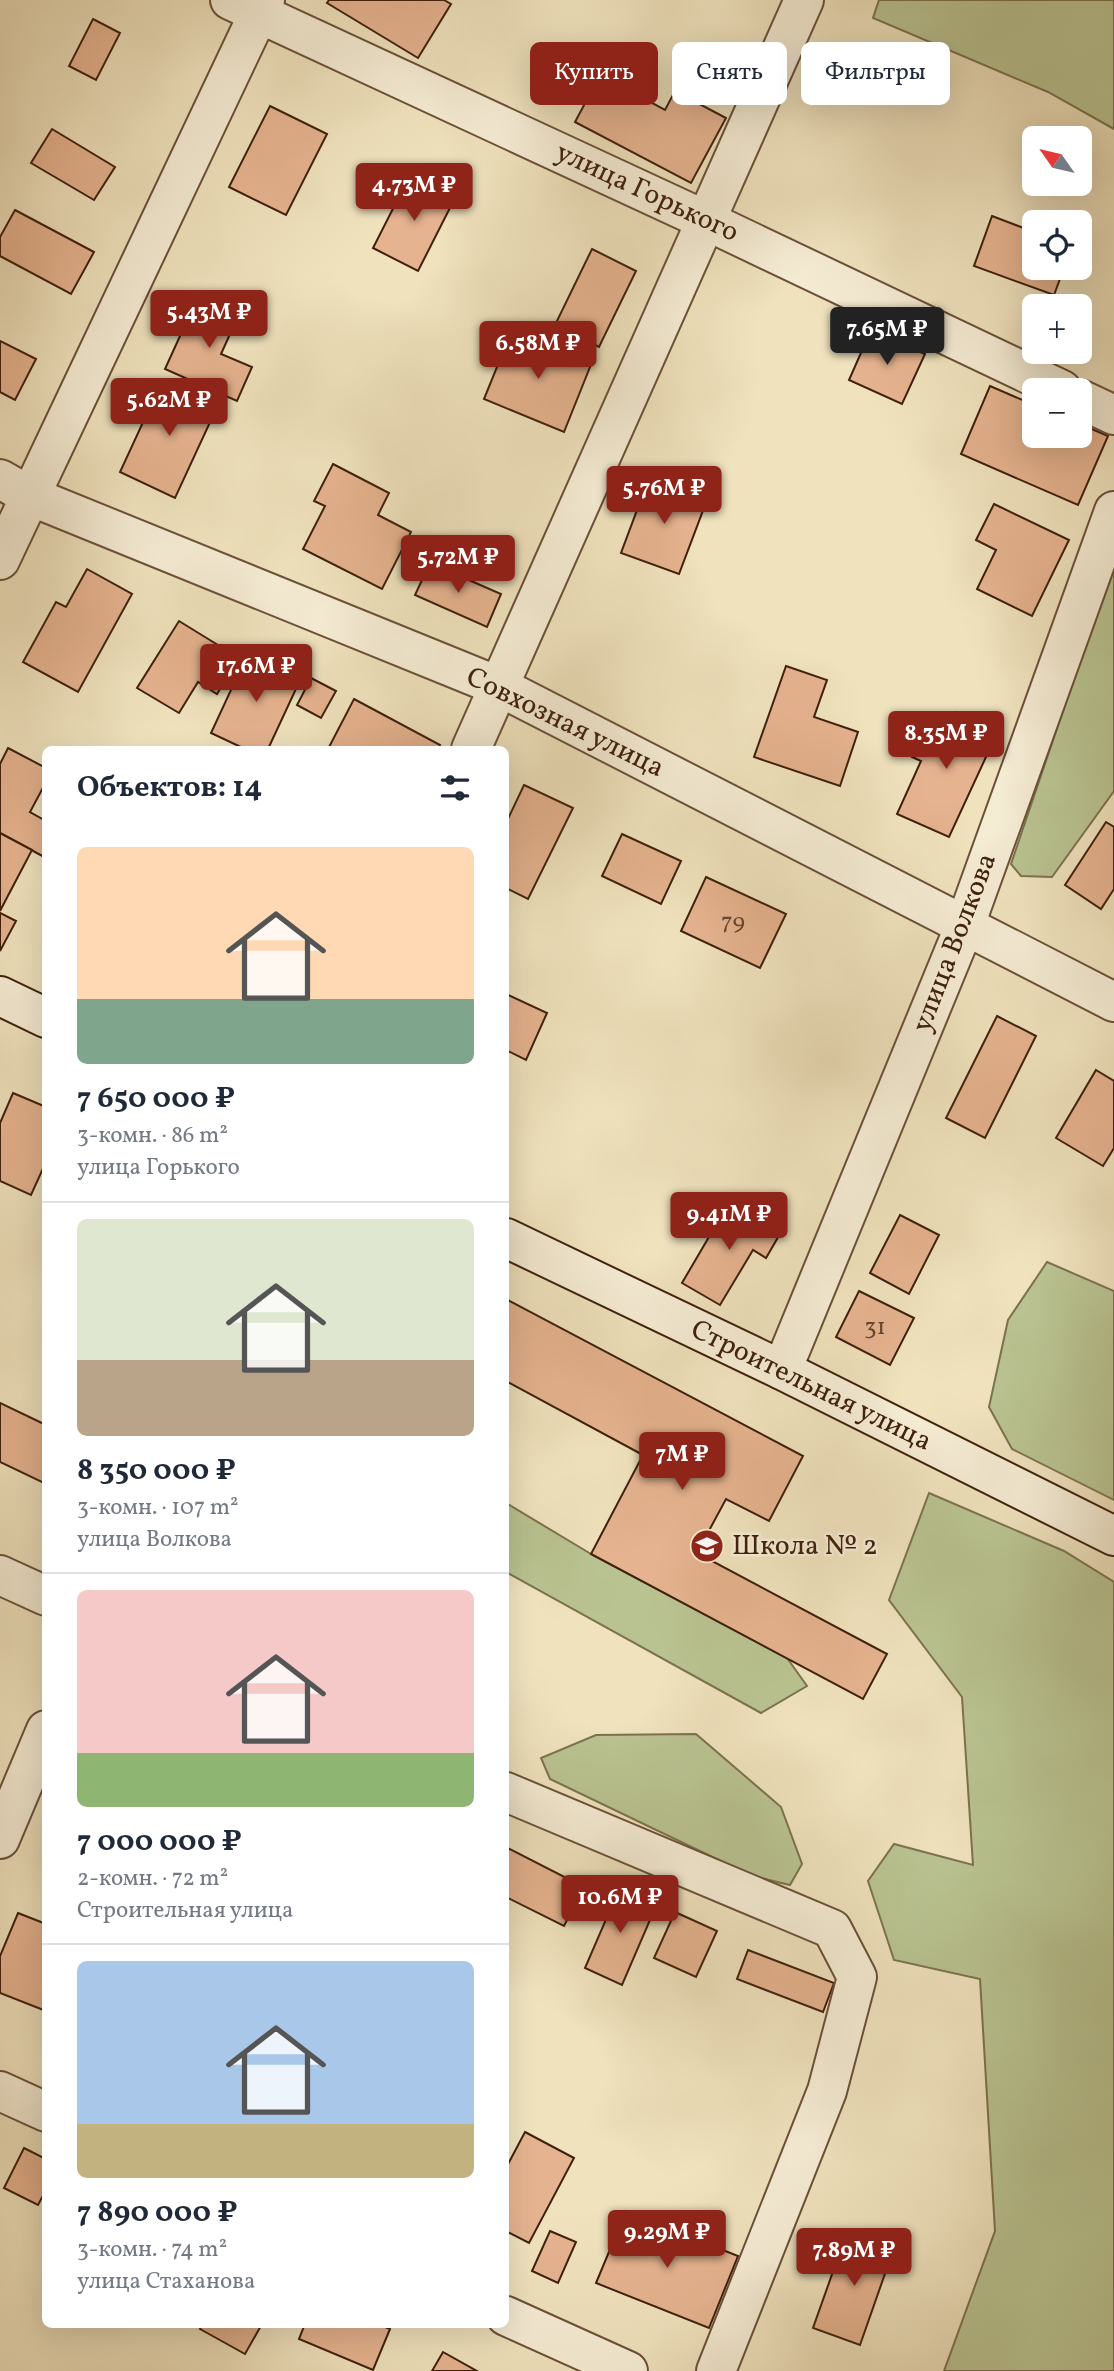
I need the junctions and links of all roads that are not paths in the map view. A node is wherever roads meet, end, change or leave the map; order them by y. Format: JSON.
{"nodes":[{"id":1,"x":804,"y":0,"type":"edge"},
{"id":2,"x":251,"y":4,"type":"edge"},
{"id":3,"x":707,"y":221,"type":"junction"},
{"id":4,"x":1037,"y":378,"type":"edge"},
{"id":5,"x":1092,"y":405,"type":"edge"},
{"id":6,"x":1114,"y":415,"type":"edge"},
{"id":7,"x":15,"y":487,"type":"edge"},
{"id":8,"x":1114,"y":511,"type":"edge"},
{"id":9,"x":0,"y":560,"type":"edge"},
{"id":10,"x":498,"y":686,"type":"junction"},
{"id":11,"x":472,"y":746,"type":"edge"},
{"id":12,"x":965,"y":925,"type":"junction"},
{"id":13,"x":0,"y":996,"type":"edge"},
{"id":14,"x":1114,"y":1002,"type":"edge"},
{"id":15,"x":42,"y":1016,"type":"edge"},
{"id":16,"x":509,"y":1239,"type":"edge"},
{"id":17,"x":782,"y":1370,"type":"junction"},
{"id":18,"x":1114,"y":1536,"type":"edge"},
{"id":19,"x":0,"y":1575,"type":"edge"},
{"id":20,"x":42,"y":1594,"type":"edge"},
{"id":21,"x":42,"y":1739,"type":"edge"},
{"id":22,"x":509,"y":1793,"type":"edge"},
{"id":23,"x":0,"y":1839,"type":"edge"},
{"id":24,"x":0,"y":2091,"type":"edge"},
{"id":25,"x":42,"y":2110,"type":"edge"},
{"id":26,"x":509,"y":2317,"type":"edge"},
{"id":27,"x":628,"y":2371,"type":"edge"},
{"id":28,"x":716,"y":2371,"type":"edge"}],
"edges":[{"from":1,"to":3,"type":"street"},
{"from":2,"to":3,"type":"street","name":"улица Горького"},
{"from":2,"to":7,"type":"street"},
{"from":3,"to":4,"type":"street","name":"улица Горького"},
{"from":3,"to":10,"type":"street"},
{"from":5,"to":6,"type":"street"},
{"from":7,"to":9,"type":"street"},
{"from":7,"to":10,"type":"street","name":"Совхозная улица"},
{"from":8,"to":12,"type":"street","name":"улица Волкова"},
{"from":10,"to":11,"type":"street"},
{"from":10,"to":12,"type":"street","name":"Совхозная улица"},
{"from":12,"to":14,"type":"street","name":"Совхозная улица"},
{"from":12,"to":17,"type":"street","name":"улица Волкова"},
{"from":13,"to":15,"type":"street"},
{"from":16,"to":17,"type":"street","name":"Строительная улица"},
{"from":17,"to":18,"type":"street","name":"Строительная улица"},
{"from":19,"to":20,"type":"street"},
{"from":21,"to":23,"type":"street"},
{"from":22,"to":28,"type":"street"},
{"from":24,"to":25,"type":"street"},
{"from":26,"to":27,"type":"street"}]}
